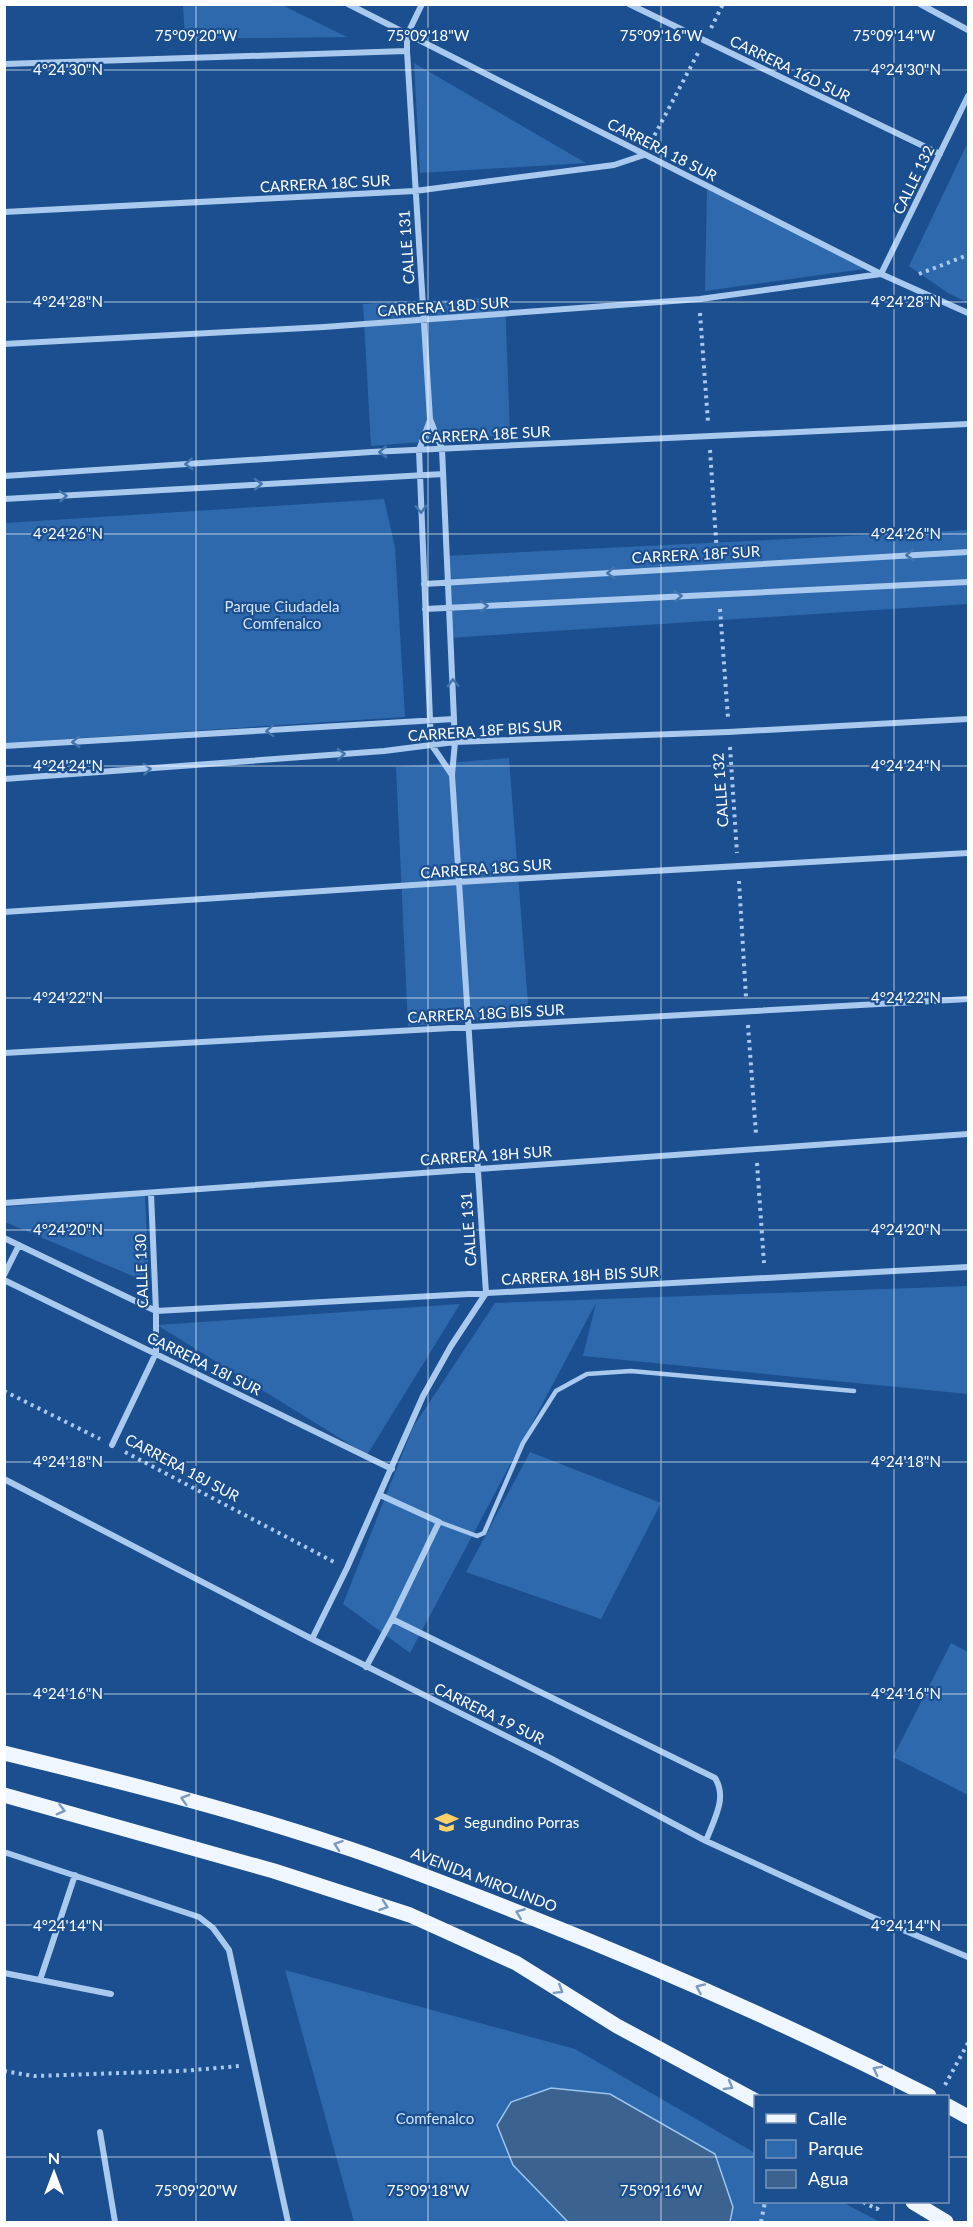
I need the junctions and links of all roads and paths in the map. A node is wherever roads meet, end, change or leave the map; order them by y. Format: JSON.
{"nodes":[{"id":1,"x":348,"y":4,"type":"edge"},
{"id":2,"x":422,"y":4,"type":"edge"},
{"id":3,"x":629,"y":4,"type":"edge"},
{"id":4,"x":723,"y":4,"type":"edge"},
{"id":5,"x":920,"y":4,"type":"edge"},
{"id":6,"x":969,"y":30,"type":"edge"},
{"id":7,"x":408,"y":35,"type":"junction"},
{"id":8,"x":704,"y":41,"type":"junction"},
{"id":9,"x":407,"y":51,"type":"junction"},
{"id":10,"x":4,"y":64,"type":"edge"},
{"id":11,"x":969,"y":96,"type":"edge"},
{"id":12,"x":940,"y":154,"type":"junction"},
{"id":13,"x":644,"y":155,"type":"junction"},
{"id":14,"x":416,"y":191,"type":"junction"},
{"id":15,"x":4,"y":212,"type":"edge"},
{"id":16,"x":969,"y":255,"type":"edge"},
{"id":17,"x":881,"y":274,"type":"junction"},
{"id":18,"x":898,"y":282,"type":"junction"},
{"id":19,"x":700,"y":299,"type":"junction"},
{"id":20,"x":969,"y":313,"type":"edge"},
{"id":21,"x":423,"y":319,"type":"junction"},
{"id":22,"x":4,"y":344,"type":"edge"},
{"id":23,"x":430,"y":419,"type":"junction"},
{"id":24,"x":969,"y":424,"type":"edge"},
{"id":25,"x":709,"y":436,"type":"junction"},
{"id":26,"x":442,"y":449,"type":"junction"},
{"id":27,"x":419,"y":450,"type":"junction"},
{"id":28,"x":443,"y":474,"type":"junction"},
{"id":29,"x":420,"y":475,"type":"junction"},
{"id":30,"x":4,"y":476,"type":"edge"},
{"id":31,"x":4,"y":499,"type":"edge"},
{"id":32,"x":969,"y":552,"type":"edge"},
{"id":33,"x":718,"y":566,"type":"junction"},
{"id":34,"x":969,"y":582,"type":"edge"},
{"id":35,"x":448,"y":583,"type":"junction"},
{"id":36,"x":424,"y":584,"type":"junction"},
{"id":37,"x":719,"y":594,"type":"junction"},
{"id":38,"x":449,"y":608,"type":"junction"},
{"id":39,"x":425,"y":609,"type":"junction"},
{"id":40,"x":454,"y":718,"type":"junction"},
{"id":41,"x":969,"y":719,"type":"edge"},
{"id":42,"x":429,"y":721,"type":"junction"},
{"id":43,"x":728,"y":732,"type":"junction"},
{"id":44,"x":455,"y":742,"type":"junction"},
{"id":45,"x":430,"y":744,"type":"junction"},
{"id":46,"x":4,"y":746,"type":"edge"},
{"id":47,"x":452,"y":775,"type":"junction"},
{"id":48,"x":4,"y":779,"type":"edge"},
{"id":49,"x":969,"y":853,"type":"edge"},
{"id":50,"x":738,"y":865,"type":"junction"},
{"id":51,"x":459,"y":882,"type":"junction"},
{"id":52,"x":4,"y":912,"type":"edge"},
{"id":53,"x":969,"y":999,"type":"edge"},
{"id":54,"x":747,"y":1011,"type":"junction"},
{"id":55,"x":468,"y":1027,"type":"junction"},
{"id":56,"x":4,"y":1053,"type":"edge"},
{"id":57,"x":969,"y":1134,"type":"edge"},
{"id":58,"x":756,"y":1149,"type":"junction"},
{"id":59,"x":477,"y":1169,"type":"junction"},
{"id":60,"x":151,"y":1193,"type":"junction"},
{"id":61,"x":4,"y":1203,"type":"edge"},
{"id":62,"x":4,"y":1238,"type":"edge"},
{"id":63,"x":20,"y":1245,"type":"junction"},
{"id":64,"x":969,"y":1266,"type":"edge"},
{"id":65,"x":4,"y":1275,"type":"edge"},
{"id":66,"x":765,"y":1279,"type":"junction"},
{"id":67,"x":4,"y":1280,"type":"edge"},
{"id":68,"x":486,"y":1293,"type":"junction"},
{"id":69,"x":156,"y":1311,"type":"junction"},
{"id":70,"x":156,"y":1353,"type":"junction"},
{"id":71,"x":4,"y":1391,"type":"edge"},
{"id":72,"x":854,"y":1391,"type":"dead end"},
{"id":73,"x":112,"y":1445,"type":"junction"},
{"id":74,"x":392,"y":1469,"type":"junction"},
{"id":75,"x":4,"y":1479,"type":"edge"},
{"id":76,"x":380,"y":1495,"type":"junction"},
{"id":77,"x":439,"y":1522,"type":"junction"},
{"id":78,"x":347,"y":1568,"type":"junction"},
{"id":79,"x":392,"y":1619,"type":"junction"},
{"id":80,"x":312,"y":1640,"type":"junction"},
{"id":81,"x":366,"y":1666,"type":"junction"},
{"id":82,"x":4,"y":1753,"type":"edge"},
{"id":83,"x":4,"y":1795,"type":"edge"},
{"id":84,"x":706,"y":1841,"type":"junction"},
{"id":85,"x":4,"y":1852,"type":"edge"},
{"id":86,"x":75,"y":1875,"type":"junction"},
{"id":87,"x":969,"y":1957,"type":"edge"},
{"id":88,"x":4,"y":1973,"type":"edge"},
{"id":89,"x":40,"y":1980,"type":"junction"},
{"id":90,"x":111,"y":1994,"type":"dead end"},
{"id":91,"x":969,"y":2043,"type":"edge"},
{"id":92,"x":254,"y":2065,"type":"junction"},
{"id":93,"x":953,"y":2070,"type":"dead end"},
{"id":94,"x":4,"y":2071,"type":"edge"},
{"id":95,"x":925,"y":2095,"type":"edge"},
{"id":96,"x":754,"y":2100,"type":"edge"},
{"id":97,"x":949,"y":2106,"type":"edge"},
{"id":98,"x":969,"y":2116,"type":"edge"},
{"id":99,"x":100,"y":2132,"type":"dead end"},
{"id":100,"x":765,"y":2203,"type":"edge"},
{"id":101,"x":864,"y":2203,"type":"edge"},
{"id":102,"x":880,"y":2203,"type":"edge"},
{"id":103,"x":915,"y":2203,"type":"edge"},
{"id":104,"x":115,"y":2223,"type":"edge"},
{"id":105,"x":288,"y":2223,"type":"edge"},
{"id":106,"x":761,"y":2223,"type":"edge"},
{"id":107,"x":946,"y":2223,"type":"edge"}],
"edges":[{"from":1,"to":7,"type":"street","name":"CARRERA 18 SUR"},
{"from":2,"to":7,"type":"street","name":"CALLE 131"},
{"from":3,"to":8,"type":"street","name":"CARRERA 16D SUR"},
{"from":4,"to":8,"type":"path"},
{"from":5,"to":6,"type":"street"},
{"from":7,"to":9,"type":"street","name":"CALLE 131"},
{"from":7,"to":13,"type":"street","name":"CARRERA 18 SUR"},
{"from":8,"to":12,"type":"street","name":"CARRERA 16D SUR"},
{"from":8,"to":13,"type":"path"},
{"from":9,"to":10,"type":"street"},
{"from":9,"to":14,"type":"street","name":"CALLE 131"},
{"from":11,"to":12,"type":"street","name":"CALLE 132"},
{"from":12,"to":17,"type":"street","name":"CALLE 132"},
{"from":13,"to":14,"type":"street","name":"CARRERA 18C SUR"},
{"from":13,"to":17,"type":"street","name":"CARRERA 18 SUR"},
{"from":14,"to":15,"type":"street","name":"CARRERA 18C SUR"},
{"from":14,"to":21,"type":"street","name":"CALLE 131"},
{"from":16,"to":18,"type":"path"},
{"from":17,"to":18,"type":"street","name":"CARRERA 18 SUR"},
{"from":17,"to":19,"type":"street","name":"CARRERA 18D SUR"},
{"from":18,"to":20,"type":"street","name":"CARRERA 18 SUR"},
{"from":19,"to":21,"type":"street","name":"CARRERA 18D SUR"},
{"from":19,"to":25,"type":"path"},
{"from":21,"to":22,"type":"street","name":"CARRERA 18D SUR"},
{"from":21,"to":23,"type":"street","name":"CALLE 131"},
{"from":23,"to":26,"type":"street","name":"CALLE 131"},
{"from":23,"to":27,"type":"street","name":"CALLE 131"},
{"from":24,"to":25,"type":"street","name":"CARRERA 18E SUR"},
{"from":25,"to":26,"type":"street","name":"CARRERA 18E SUR"},
{"from":25,"to":33,"type":"path"},
{"from":26,"to":27,"type":"street","name":"CARRERA 18E SUR"},
{"from":26,"to":28,"type":"street","name":"CALLE 131"},
{"from":27,"to":29,"type":"street","name":"CALLE 131"},
{"from":27,"to":30,"type":"street","name":"CARRERA 18E SUR","one_way":true},
{"from":28,"to":29,"type":"street"},
{"from":28,"to":35,"type":"street","name":"CALLE 131"},
{"from":31,"to":29,"type":"street","one_way":true},
{"from":29,"to":36,"type":"street","name":"CALLE 131","one_way":true},
{"from":32,"to":33,"type":"street","name":"CARRERA 18F SUR","one_way":true},
{"from":33,"to":35,"type":"street","name":"CARRERA 18F SUR","one_way":true},
{"from":34,"to":37,"type":"street"},
{"from":35,"to":36,"type":"street","name":"CARRERA 18F SUR"},
{"from":35,"to":38,"type":"street","name":"CALLE 131"},
{"from":36,"to":39,"type":"street","name":"CALLE 131"},
{"from":38,"to":37,"type":"street","one_way":true},
{"from":37,"to":43,"type":"path","name":"CALLE 132"},
{"from":38,"to":39,"type":"street"},
{"from":40,"to":38,"type":"street","name":"CALLE 131","one_way":true},
{"from":39,"to":42,"type":"street","name":"CALLE 131"},
{"from":40,"to":42,"type":"street","name":"CARRERA 18F BIS SUR"},
{"from":40,"to":44,"type":"street","name":"CALLE 131"},
{"from":41,"to":43,"type":"street","name":"CARRERA 18F BIS SUR"},
{"from":42,"to":45,"type":"street","name":"CALLE 131"},
{"from":42,"to":46,"type":"street","name":"CARRERA 18F BIS SUR","one_way":true},
{"from":43,"to":44,"type":"street","name":"CARRERA 18F BIS SUR"},
{"from":43,"to":50,"type":"path","name":"CALLE 132"},
{"from":44,"to":45,"type":"street","name":"CARRERA 18F BIS SUR"},
{"from":44,"to":47,"type":"street","name":"CALLE 131"},
{"from":45,"to":47,"type":"street"},
{"from":48,"to":45,"type":"street","name":"CARRERA 18F BIS SUR","one_way":true},
{"from":47,"to":51,"type":"street","name":"CALLE 131"},
{"from":49,"to":50,"type":"street","name":"CARRERA 18G SUR"},
{"from":50,"to":51,"type":"street","name":"CARRERA 18G SUR"},
{"from":50,"to":54,"type":"path","name":"CALLE 132"},
{"from":51,"to":52,"type":"street","name":"CARRERA 18G SUR"},
{"from":51,"to":55,"type":"street","name":"CALLE 131"},
{"from":53,"to":54,"type":"street","name":"CARRERA 18G BIS SUR"},
{"from":54,"to":55,"type":"street","name":"CARRERA 18G BIS SUR"},
{"from":54,"to":58,"type":"path","name":"CALLE 132"},
{"from":55,"to":56,"type":"street","name":"CARRERA 18G BIS SUR"},
{"from":55,"to":59,"type":"street","name":"CALLE 131"},
{"from":57,"to":58,"type":"street","name":"CARRERA 18H SUR"},
{"from":58,"to":59,"type":"street","name":"CARRERA 18H SUR"},
{"from":58,"to":66,"type":"path","name":"CALLE 132"},
{"from":59,"to":60,"type":"street","name":"CARRERA 18H SUR"},
{"from":59,"to":68,"type":"street","name":"CALLE 131"},
{"from":60,"to":61,"type":"street","name":"CARRERA 18H SUR"},
{"from":60,"to":69,"type":"street","name":"CALLE 130"},
{"from":62,"to":63,"type":"street","name":"CARRERA 18I SUR"},
{"from":63,"to":65,"type":"street"},
{"from":63,"to":69,"type":"street","name":"CARRERA 18I SUR"},
{"from":64,"to":66,"type":"street","name":"CARRERA 18H BIS SUR"},
{"from":66,"to":68,"type":"street","name":"CARRERA 18H BIS SUR"},
{"from":67,"to":70,"type":"street","name":"CARRERA 18I SUR"},
{"from":68,"to":69,"type":"street","name":"CARRERA 18H BIS SUR"},
{"from":68,"to":74,"type":"street"},
{"from":69,"to":70,"type":"street","name":"CALLE 130"},
{"from":70,"to":73,"type":"street","name":"CALLE 130"},
{"from":70,"to":74,"type":"street","name":"CARRERA 18I SUR"},
{"from":71,"to":73,"type":"path","name":"CARRERA 18J SUR"},
{"from":72,"to":77,"type":"lane"},
{"from":73,"to":78,"type":"path","name":"CARRERA 18J SUR"},
{"from":74,"to":76,"type":"street"},
{"from":75,"to":80,"type":"street","name":"CARRERA 19 SUR"},
{"from":76,"to":77,"type":"street"},
{"from":76,"to":78,"type":"street"},
{"from":77,"to":79,"type":"street"},
{"from":78,"to":80,"type":"street"},
{"from":79,"to":81,"type":"street"},
{"from":79,"to":84,"type":"street"},
{"from":80,"to":81,"type":"street","name":"CARRERA 19 SUR"},
{"from":81,"to":84,"type":"street","name":"CARRERA 19 SUR"},
{"from":95,"to":82,"type":"main road","name":"AVENIDA MIROLINDO","one_way":true},
{"from":83,"to":96,"type":"main road","one_way":true},
{"from":84,"to":87,"type":"street","name":"CARRERA 19 SUR"},
{"from":85,"to":86,"type":"street"},
{"from":86,"to":89,"type":"street"},
{"from":86,"to":92,"type":"street"},
{"from":88,"to":89,"type":"street"},
{"from":89,"to":90,"type":"street"},
{"from":91,"to":93,"type":"path"},
{"from":92,"to":94,"type":"path"},
{"from":92,"to":105,"type":"street"},
{"from":97,"to":98,"type":"main road"},
{"from":99,"to":104,"type":"street"},
{"from":100,"to":106,"type":"path"},
{"from":101,"to":102,"type":"path"},
{"from":103,"to":107,"type":"main road"}]}
